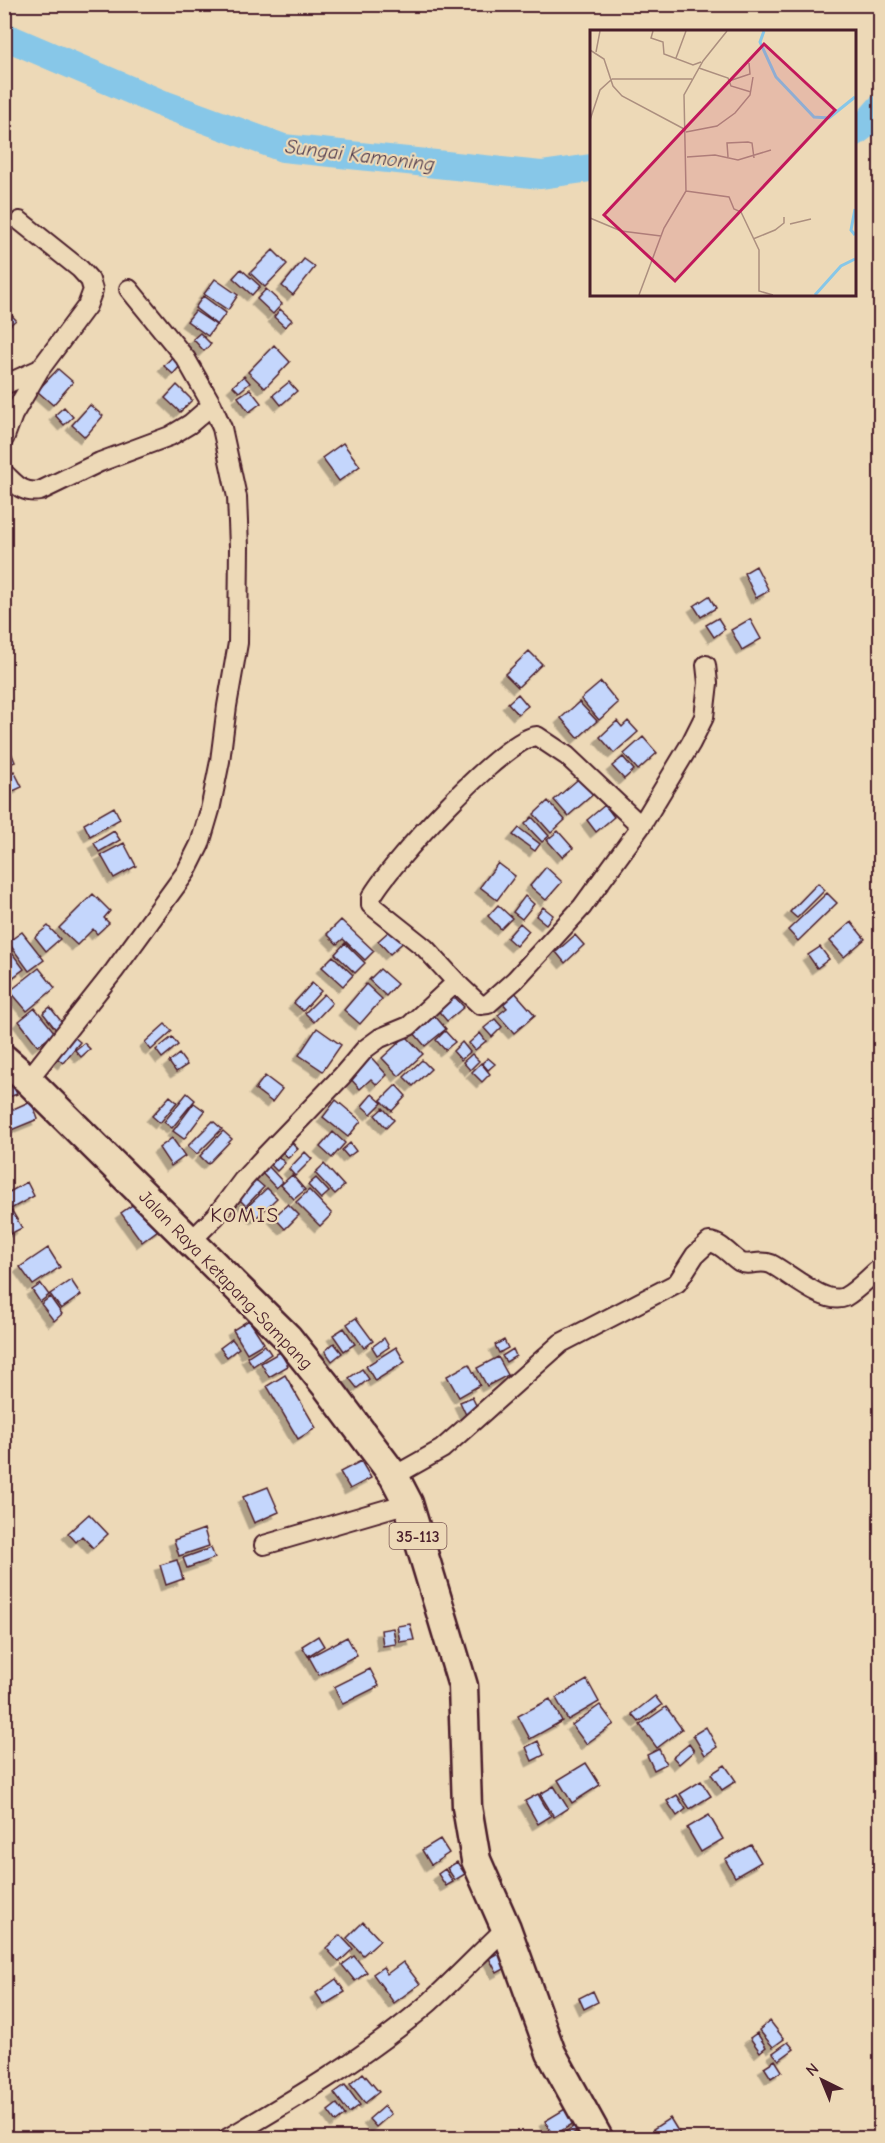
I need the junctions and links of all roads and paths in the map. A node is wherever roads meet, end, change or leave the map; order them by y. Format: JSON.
{"nodes":[{"id":1,"x":20,"y":221,"type":"dead end"},
{"id":2,"x":129,"y":289,"type":"dead end"},
{"id":3,"x":40,"y":369,"type":"junction"},
{"id":4,"x":4,"y":385,"type":"edge"},
{"id":5,"x":212,"y":405,"type":"junction"},
{"id":6,"x":4,"y":439,"type":"edge"},
{"id":7,"x":4,"y":473,"type":"edge"},
{"id":8,"x":706,"y":665,"type":"dead end"},
{"id":9,"x":640,"y":826,"type":"junction"},
{"id":10,"x":461,"y":987,"type":"junction"},
{"id":11,"x":12,"y":1068,"type":"edge"},
{"id":12,"x":190,"y":1241,"type":"junction"},
{"id":13,"x":880,"y":1268,"type":"edge"},
{"id":14,"x":394,"y":1476,"type":"junction"},
{"id":15,"x":408,"y":1503,"type":"junction"},
{"id":16,"x":264,"y":1545,"type":"dead end"},
{"id":17,"x":506,"y":1928,"type":"junction"},
{"id":18,"x":228,"y":2139,"type":"edge"},
{"id":19,"x":598,"y":2139,"type":"edge"}],
"edges":[{"from":1,"to":3,"type":"street"},
{"from":2,"to":5,"type":"street"},
{"from":3,"to":4,"type":"street"},
{"from":3,"to":6,"type":"street"},
{"from":5,"to":7,"type":"street"},
{"from":5,"to":11,"type":"street"},
{"from":8,"to":9,"type":"street"},
{"from":9,"to":10,"type":"street"},
{"from":9,"to":10,"type":"street"},
{"from":10,"to":12,"type":"street"},
{"from":11,"to":12,"type":"main road","name":"Jalan Raya Ketapang-Sampang","number":"35-113"},
{"from":12,"to":14,"type":"main road","name":"Jalan Raya Ketapang-Sampang","number":"35-113"},
{"from":13,"to":14,"type":"street"},
{"from":14,"to":15,"type":"main road","name":"Jalan Raya Ketapang-Sampang","number":"35-113"},
{"from":15,"to":16,"type":"street"},
{"from":15,"to":17,"type":"main road","name":"Jalan Raya Ketapang-Sampang","number":"35-113"},
{"from":17,"to":18,"type":"street"},
{"from":17,"to":19,"type":"main road","name":"Jalan Raya Ketapang-Sampang","number":"35-113"}]}
